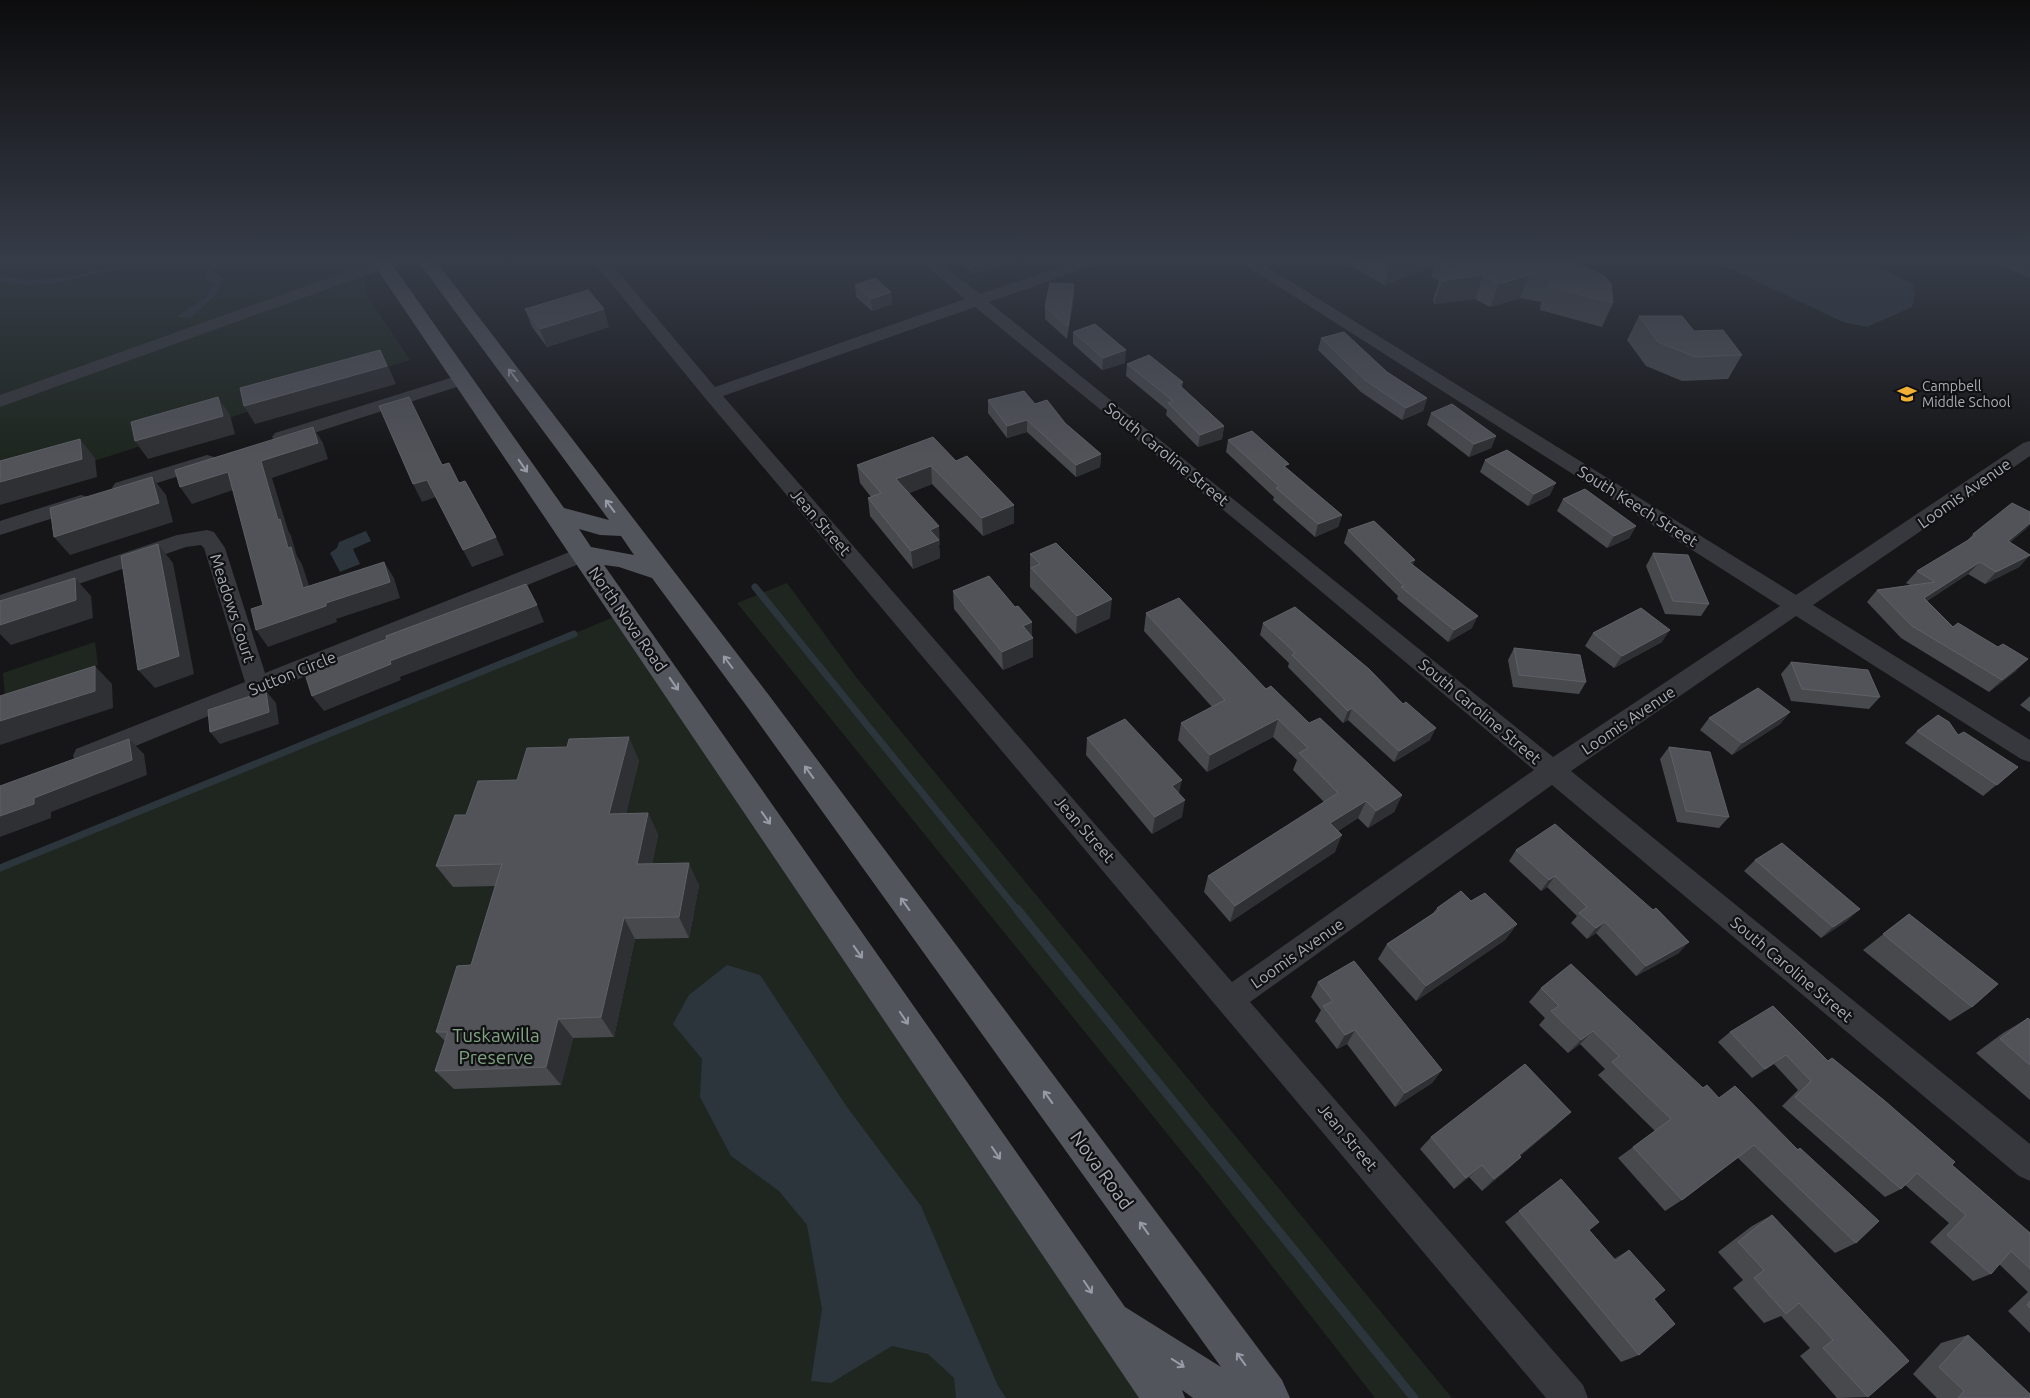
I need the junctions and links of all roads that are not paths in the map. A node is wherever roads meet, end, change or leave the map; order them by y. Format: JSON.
{"nodes":[{"id":1,"x":208,"y":325,"type":"edge"},
{"id":2,"x":428,"y":325,"type":"edge"},
{"id":3,"x":475,"y":325,"type":"edge"},
{"id":4,"x":654,"y":325,"type":"edge"},
{"id":5,"x":908,"y":325,"type":"edge"},
{"id":6,"x":1007,"y":325,"type":"edge"},
{"id":7,"x":1349,"y":325,"type":"edge"},
{"id":8,"x":463,"y":378,"type":"junction"},
{"id":9,"x":711,"y":394,"type":"junction"},
{"id":10,"x":0,"y":401,"type":"edge"},
{"id":11,"x":267,"y":442,"type":"edge"},
{"id":12,"x":2030,"y":447,"type":"edge"},
{"id":13,"x":220,"y":457,"type":"edge"},
{"id":14,"x":557,"y":514,"type":"junction"},
{"id":15,"x":0,"y":528,"type":"edge"},
{"id":16,"x":627,"y":528,"type":"junction"},
{"id":17,"x":584,"y":554,"type":"junction"},
{"id":18,"x":661,"y":572,"type":"junction"},
{"id":19,"x":0,"y":602,"type":"edge"},
{"id":20,"x":1797,"y":606,"type":"junction"},
{"id":21,"x":258,"y":687,"type":"junction"},
{"id":22,"x":2030,"y":752,"type":"edge"},
{"id":23,"x":63,"y":765,"type":"edge"},
{"id":24,"x":1552,"y":771,"type":"junction"},
{"id":25,"x":1231,"y":1000,"type":"junction"},
{"id":26,"x":2030,"y":1165,"type":"edge"},
{"id":27,"x":1108,"y":1317,"type":"junction"},
{"id":28,"x":1268,"y":1397,"type":"edge"},
{"id":29,"x":1164,"y":1398,"type":"edge"},
{"id":30,"x":1570,"y":1398,"type":"edge"}],
"edges":[{"from":1,"to":10,"type":"street"},
{"from":2,"to":8,"type":"main road","name":"North Nova Road"},
{"from":16,"to":3,"type":"main road","one_way":true},
{"from":4,"to":9,"type":"street","name":"Jean Street"},
{"from":5,"to":9,"type":"street"},
{"from":6,"to":24,"type":"street","name":"South Caroline Street"},
{"from":7,"to":20,"type":"street","name":"South Keech Street"},
{"from":8,"to":11,"type":"street"},
{"from":8,"to":14,"type":"main road","name":"North Nova Road","one_way":true},
{"from":9,"to":25,"type":"street","name":"Jean Street"},
{"from":12,"to":20,"type":"street","name":"Loomis Avenue"},
{"from":13,"to":15,"type":"street"},
{"from":14,"to":16,"type":"main road"},
{"from":14,"to":17,"type":"main road","name":"North Nova Road"},
{"from":16,"to":18,"type":"main road"},
{"from":17,"to":18,"type":"main road"},
{"from":17,"to":21,"type":"street","name":"Sutton Circle"},
{"from":17,"to":27,"type":"main road","name":"North Nova Road","one_way":true},
{"from":28,"to":18,"type":"main road","name":"Nova Road","one_way":true},
{"from":19,"to":21,"type":"street","name":"Meadows Court"},
{"from":20,"to":22,"type":"street","name":"South Keech Street"},
{"from":20,"to":24,"type":"street","name":"Loomis Avenue"},
{"from":21,"to":23,"type":"street","name":"Sutton Circle"},
{"from":24,"to":25,"type":"street","name":"Loomis Avenue"},
{"from":24,"to":26,"type":"street","name":"South Caroline Street"},
{"from":25,"to":30,"type":"street","name":"Jean Street"},
{"from":27,"to":28,"type":"main road","one_way":true},
{"from":27,"to":29,"type":"main road"}]}
